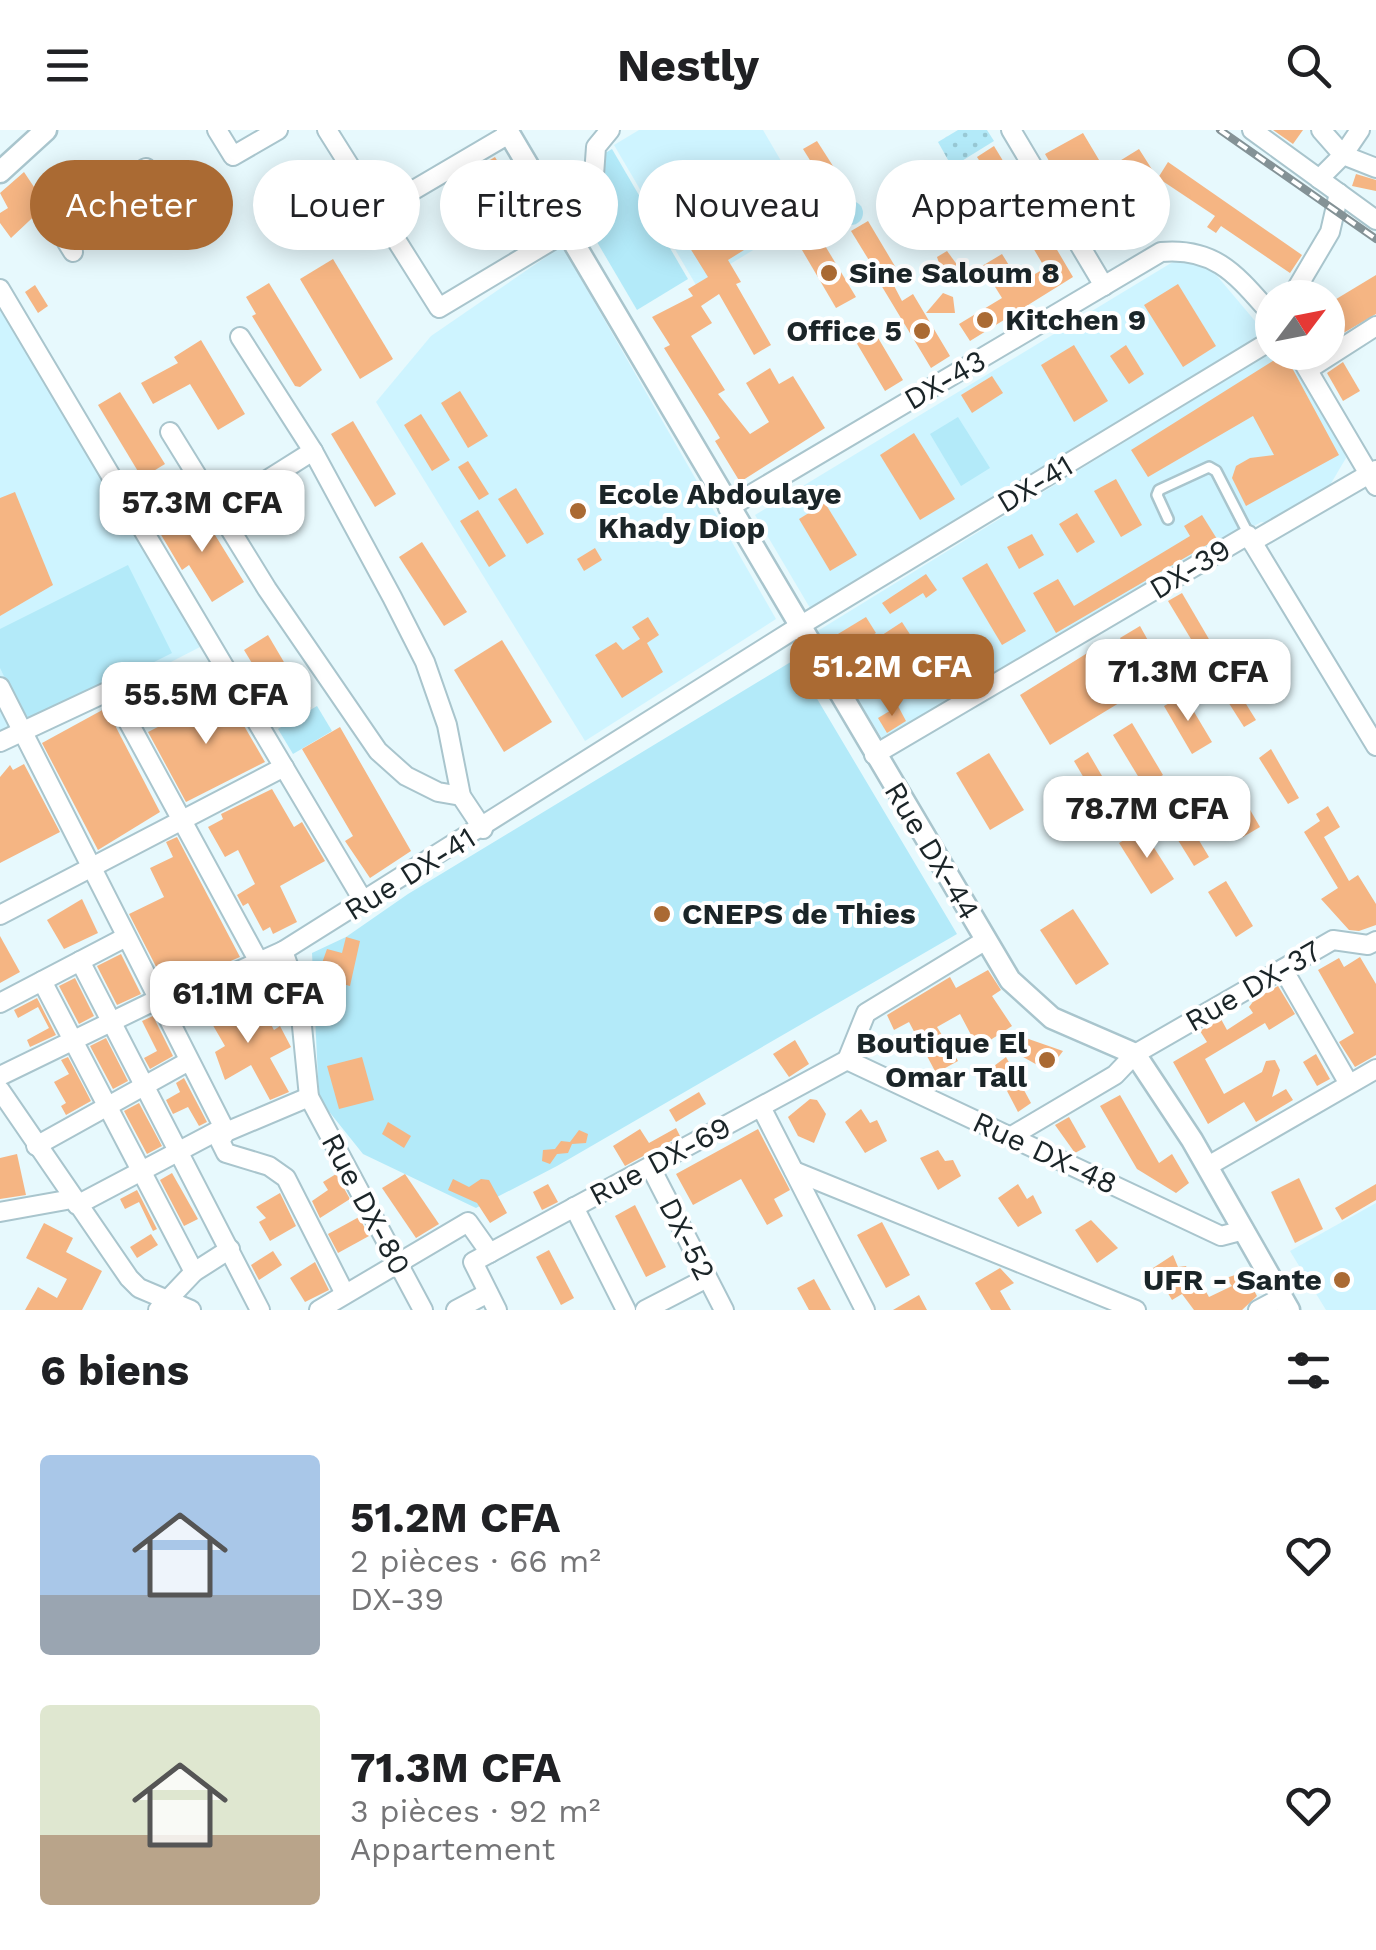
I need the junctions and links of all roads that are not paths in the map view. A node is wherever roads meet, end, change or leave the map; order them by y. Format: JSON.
{"nodes":[{"id":1,"x":46,"y":130,"type":"edge"},
{"id":2,"x":217,"y":130,"type":"edge"},
{"id":3,"x":278,"y":130,"type":"edge"},
{"id":4,"x":327,"y":130,"type":"edge"},
{"id":5,"x":610,"y":130,"type":"edge"},
{"id":6,"x":1011,"y":130,"type":"edge"},
{"id":7,"x":1252,"y":130,"type":"edge"},
{"id":8,"x":1321,"y":130,"type":"edge"},
{"id":9,"x":1360,"y":130,"type":"edge"},
{"id":10,"x":508,"y":132,"type":"edge"},
{"id":11,"x":1343,"y":156,"type":"junction"},
{"id":12,"x":346,"y":160,"type":"edge"},
{"id":13,"x":524,"y":160,"type":"edge"},
{"id":14,"x":595,"y":160,"type":"edge"},
{"id":15,"x":1376,"y":168,"type":"edge"},
{"id":16,"x":0,"y":172,"type":"edge"},
{"id":17,"x":1319,"y":179,"type":"junction"},
{"id":18,"x":420,"y":185,"type":"edge"},
{"id":19,"x":1339,"y":194,"type":"junction"},
{"id":20,"x":1376,"y":220,"type":"edge"},
{"id":21,"x":403,"y":250,"type":"edge"},
{"id":22,"x":540,"y":250,"type":"edge"},
{"id":23,"x":577,"y":250,"type":"edge"},
{"id":24,"x":1302,"y":280,"type":"edge"},
{"id":25,"x":1104,"y":286,"type":"junction"},
{"id":26,"x":0,"y":289,"type":"edge"},
{"id":27,"x":1255,"y":296,"type":"edge"},
{"id":28,"x":1376,"y":326,"type":"edge"},
{"id":29,"x":240,"y":337,"type":"dead end"},
{"id":30,"x":1345,"y":346,"type":"edge"},
{"id":31,"x":1255,"y":350,"type":"edge"},
{"id":32,"x":1309,"y":370,"type":"edge"},
{"id":33,"x":170,"y":432,"type":"dead end"},
{"id":34,"x":313,"y":451,"type":"junction"},
{"id":35,"x":1374,"y":477,"type":"edge"},
{"id":36,"x":728,"y":508,"type":"junction"},
{"id":37,"x":218,"y":510,"type":"junction"},
{"id":38,"x":1168,"y":519,"type":"dead end"},
{"id":39,"x":1250,"y":539,"type":"junction"},
{"id":40,"x":798,"y":627,"type":"junction"},
{"id":41,"x":0,"y":687,"type":"edge"},
{"id":42,"x":22,"y":731,"type":"junction"},
{"id":43,"x":0,"y":742,"type":"edge"},
{"id":44,"x":1376,"y":746,"type":"edge"},
{"id":45,"x":874,"y":756,"type":"junction"},
{"id":46,"x":284,"y":766,"type":"junction"},
{"id":47,"x":462,"y":796,"type":"junction"},
{"id":48,"x":182,"y":820,"type":"junction"},
{"id":49,"x":484,"y":829,"type":"junction"},
{"id":50,"x":90,"y":866,"type":"junction"},
{"id":51,"x":364,"y":902,"type":"junction"},
{"id":52,"x":0,"y":915,"type":"edge"},
{"id":53,"x":126,"y":936,"type":"junction"},
{"id":54,"x":986,"y":940,"type":"junction"},
{"id":55,"x":1376,"y":940,"type":"edge"},
{"id":56,"x":283,"y":951,"type":"junction"},
{"id":57,"x":80,"y":961,"type":"junction"},
{"id":58,"x":259,"y":962,"type":"junction"},
{"id":59,"x":1283,"y":969,"type":"junction"},
{"id":60,"x":42,"y":981,"type":"junction"},
{"id":61,"x":159,"y":1002,"type":"junction"},
{"id":62,"x":0,"y":1003,"type":"edge"},
{"id":63,"x":112,"y":1022,"type":"junction"},
{"id":64,"x":73,"y":1042,"type":"junction"},
{"id":65,"x":1135,"y":1054,"type":"junction"},
{"id":66,"x":848,"y":1060,"type":"junction"},
{"id":67,"x":189,"y":1061,"type":"junction"},
{"id":68,"x":1376,"y":1069,"type":"edge"},
{"id":69,"x":2,"y":1076,"type":"edge"},
{"id":70,"x":1349,"y":1084,"type":"junction"},
{"id":71,"x":144,"y":1086,"type":"junction"},
{"id":72,"x":309,"y":1097,"type":"junction"},
{"id":73,"x":108,"y":1106,"type":"junction"},
{"id":74,"x":762,"y":1106,"type":"junction"},
{"id":75,"x":224,"y":1131,"type":"junction"},
{"id":76,"x":1010,"y":1137,"type":"junction"},
{"id":77,"x":36,"y":1146,"type":"junction"},
{"id":78,"x":179,"y":1152,"type":"junction"},
{"id":79,"x":1208,"y":1166,"type":"junction"},
{"id":80,"x":650,"y":1168,"type":"junction"},
{"id":81,"x":142,"y":1171,"type":"junction"},
{"id":82,"x":794,"y":1171,"type":"junction"},
{"id":83,"x":74,"y":1202,"type":"junction"},
{"id":84,"x":574,"y":1207,"type":"junction"},
{"id":85,"x":0,"y":1212,"type":"edge"},
{"id":86,"x":1244,"y":1230,"type":"junction"},
{"id":87,"x":230,"y":1249,"type":"junction"},
{"id":88,"x":490,"y":1253,"type":"junction"},
{"id":89,"x":398,"y":1263,"type":"junction"},
{"id":90,"x":194,"y":1272,"type":"junction"},
{"id":91,"x":708,"y":1278,"type":"junction"},
{"id":92,"x":345,"y":1294,"type":"junction"},
{"id":93,"x":493,"y":1302,"type":"edge"},
{"id":94,"x":1286,"y":1303,"type":"edge"},
{"id":95,"x":161,"y":1304,"type":"edge"},
{"id":96,"x":191,"y":1310,"type":"edge"},
{"id":97,"x":260,"y":1310,"type":"edge"},
{"id":98,"x":319,"y":1310,"type":"edge"},
{"id":99,"x":423,"y":1310,"type":"edge"},
{"id":100,"x":456,"y":1310,"type":"edge"},
{"id":101,"x":626,"y":1310,"type":"edge"},
{"id":102,"x":645,"y":1310,"type":"edge"},
{"id":103,"x":724,"y":1310,"type":"edge"},
{"id":104,"x":865,"y":1310,"type":"edge"},
{"id":105,"x":1136,"y":1310,"type":"edge"},
{"id":106,"x":1258,"y":1310,"type":"edge"}],
"edges":[{"from":1,"to":16,"type":"street"},
{"from":2,"to":3,"type":"street"},
{"from":4,"to":12,"type":"street"},
{"from":5,"to":14,"type":"street"},
{"from":6,"to":25,"type":"street"},
{"from":7,"to":17,"type":"street"},
{"from":8,"to":11,"type":"street"},
{"from":9,"to":11,"type":"street"},
{"from":10,"to":13,"type":"street","name":"Rue DX-44"},
{"from":10,"to":18,"type":"street"},
{"from":11,"to":15,"type":"street"},
{"from":11,"to":17,"type":"street"},
{"from":17,"to":19,"type":"street"},
{"from":19,"to":20,"type":"street"},
{"from":19,"to":24,"type":"street"},
{"from":21,"to":22,"type":"street"},
{"from":23,"to":36,"type":"street","name":"Rue DX-44"},
{"from":25,"to":27,"type":"street","name":"DX-43"},
{"from":25,"to":36,"type":"street","name":"DX-43"},
{"from":26,"to":46,"type":"street"},
{"from":28,"to":30,"type":"street"},
{"from":29,"to":34,"type":"street"},
{"from":31,"to":40,"type":"street","name":"DX-41"},
{"from":32,"to":35,"type":"street"},
{"from":33,"to":37,"type":"street"},
{"from":34,"to":37,"type":"street"},
{"from":34,"to":47,"type":"street"},
{"from":35,"to":39,"type":"street","name":"DX-39"},
{"from":36,"to":40,"type":"street","name":"Rue DX-44"},
{"from":37,"to":47,"type":"street"},
{"from":38,"to":39,"type":"lane"},
{"from":39,"to":44,"type":"street"},
{"from":39,"to":45,"type":"street","name":"DX-39"},
{"from":40,"to":45,"type":"street","name":"Rue DX-44"},
{"from":40,"to":49,"type":"street","name":"Rue DX-41"},
{"from":41,"to":42,"type":"street"},
{"from":42,"to":43,"type":"street"},
{"from":42,"to":48,"type":"street"},
{"from":42,"to":50,"type":"street"},
{"from":45,"to":54,"type":"street","name":"Rue DX-44"},
{"from":46,"to":48,"type":"street"},
{"from":46,"to":51,"type":"street"},
{"from":47,"to":49,"type":"street"},
{"from":48,"to":50,"type":"street"},
{"from":48,"to":58,"type":"street"},
{"from":49,"to":51,"type":"street","name":"Rue DX-41"},
{"from":50,"to":52,"type":"street"},
{"from":50,"to":53,"type":"street"},
{"from":51,"to":56,"type":"street","name":"Rue DX-41"},
{"from":53,"to":57,"type":"street"},
{"from":53,"to":61,"type":"street"},
{"from":54,"to":65,"type":"street","name":"Rue DX-44"},
{"from":54,"to":66,"type":"street"},
{"from":55,"to":59,"type":"street","name":"Rue DX-37"},
{"from":56,"to":58,"type":"street","name":"Rue DX-41"},
{"from":56,"to":72,"type":"street"},
{"from":57,"to":60,"type":"street"},
{"from":57,"to":63,"type":"street"},
{"from":58,"to":61,"type":"street","name":"Rue DX-41"},
{"from":59,"to":65,"type":"street","name":"Rue DX-37"},
{"from":59,"to":70,"type":"street"},
{"from":60,"to":62,"type":"street"},
{"from":60,"to":64,"type":"street"},
{"from":61,"to":63,"type":"street","name":"Rue DX-41"},
{"from":61,"to":67,"type":"street"},
{"from":63,"to":64,"type":"street","name":"Rue DX-41"},
{"from":63,"to":71,"type":"street"},
{"from":64,"to":69,"type":"street","name":"Rue DX-41"},
{"from":64,"to":73,"type":"street"},
{"from":65,"to":76,"type":"street","name":"Rue DX-37"},
{"from":65,"to":79,"type":"street"},
{"from":66,"to":74,"type":"street","name":"Rue DX-69"},
{"from":66,"to":76,"type":"street","name":"Rue DX-48"},
{"from":67,"to":71,"type":"street"},
{"from":67,"to":75,"type":"street"},
{"from":68,"to":70,"type":"street"},
{"from":69,"to":77,"type":"street"},
{"from":70,"to":79,"type":"street"},
{"from":71,"to":73,"type":"street"},
{"from":71,"to":78,"type":"street"},
{"from":72,"to":75,"type":"street"},
{"from":72,"to":89,"type":"street","name":"Rue DX-80"},
{"from":73,"to":77,"type":"street"},
{"from":73,"to":81,"type":"street"},
{"from":74,"to":80,"type":"street","name":"Rue DX-69"},
{"from":74,"to":82,"type":"street"},
{"from":75,"to":78,"type":"street"},
{"from":75,"to":92,"type":"street"},
{"from":76,"to":86,"type":"street","name":"Rue DX-48"},
{"from":77,"to":83,"type":"street"},
{"from":78,"to":81,"type":"street"},
{"from":78,"to":87,"type":"street"},
{"from":79,"to":86,"type":"street"},
{"from":80,"to":84,"type":"street","name":"Rue DX-69"},
{"from":80,"to":91,"type":"street","name":"DX-52","number":"DX-52"},
{"from":81,"to":83,"type":"street"},
{"from":81,"to":90,"type":"street"},
{"from":82,"to":104,"type":"street"},
{"from":82,"to":105,"type":"street"},
{"from":83,"to":85,"type":"street"},
{"from":83,"to":95,"type":"street"},
{"from":84,"to":88,"type":"street","name":"Rue DX-69"},
{"from":84,"to":101,"type":"street"},
{"from":86,"to":94,"type":"street"},
{"from":87,"to":90,"type":"street"},
{"from":87,"to":97,"type":"street"},
{"from":88,"to":89,"type":"street"},
{"from":88,"to":93,"type":"street","name":"Rue DX-69"},
{"from":89,"to":92,"type":"street"},
{"from":89,"to":99,"type":"street","name":"Rue DX-80"},
{"from":90,"to":95,"type":"street"},
{"from":91,"to":102,"type":"street"},
{"from":91,"to":103,"type":"street","name":"DX-52","number":"DX-52"},
{"from":92,"to":98,"type":"street"},
{"from":93,"to":100,"type":"street"},
{"from":94,"to":106,"type":"street"},
{"from":95,"to":96,"type":"street"}]}
